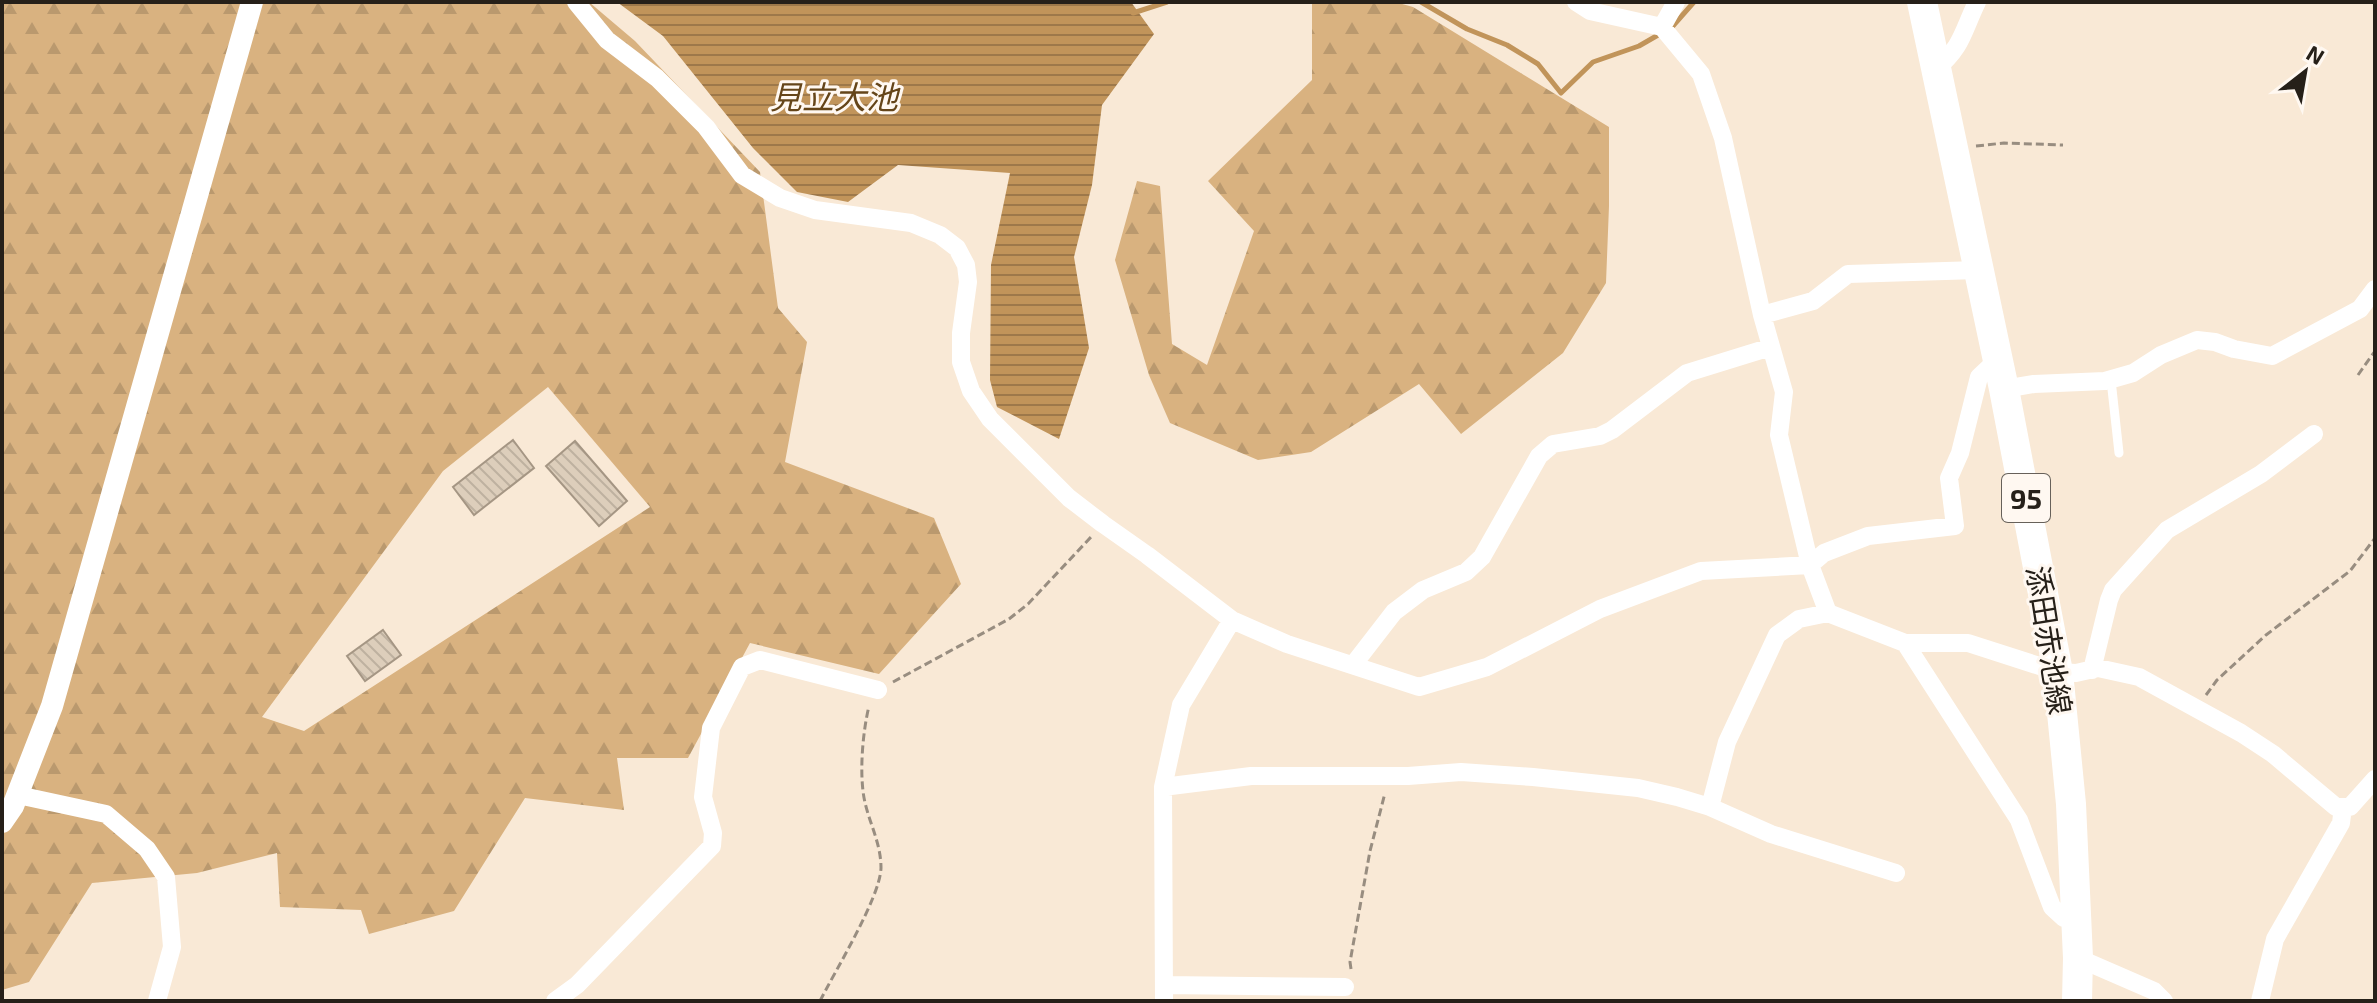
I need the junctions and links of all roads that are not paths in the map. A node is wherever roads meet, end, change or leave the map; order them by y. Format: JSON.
{"nodes":[{"id":1,"x":252,"y":2,"type":"edge"},
{"id":2,"x":576,"y":2,"type":"edge"},
{"id":3,"x":1576,"y":2,"type":"edge"},
{"id":4,"x":1676,"y":2,"type":"edge"},
{"id":5,"x":1922,"y":2,"type":"edge"},
{"id":6,"x":1977,"y":2,"type":"edge"},
{"id":7,"x":1662,"y":27,"type":"junction"},
{"id":8,"x":1935,"y":70,"type":"junction"},
{"id":9,"x":1978,"y":270,"type":"junction"},
{"id":10,"x":2375,"y":289,"type":"edge"},
{"id":11,"x":1762,"y":315,"type":"junction"},
{"id":12,"x":1771,"y":347,"type":"junction"},
{"id":13,"x":2000,"y":374,"type":"junction"},
{"id":14,"x":2111,"y":380,"type":"junction"},
{"id":15,"x":2314,"y":434,"type":"dead end"},
{"id":16,"x":2119,"y":453,"type":"dead end"},
{"id":17,"x":1810,"y":565,"type":"junction"},
{"id":18,"x":1828,"y":613,"type":"junction"},
{"id":19,"x":1232,"y":620,"type":"junction"},
{"id":20,"x":1905,"y":643,"type":"junction"},
{"id":21,"x":1353,"y":665,"type":"junction"},
{"id":22,"x":2092,"y":670,"type":"junction"},
{"id":23,"x":2058,"y":672,"type":"junction"},
{"id":24,"x":878,"y":690,"type":"road end"},
{"id":25,"x":2375,"y":779,"type":"edge"},
{"id":26,"x":1163,"y":787,"type":"junction"},
{"id":27,"x":18,"y":795,"type":"junction"},
{"id":28,"x":1710,"y":807,"type":"junction"},
{"id":29,"x":2343,"y":807,"type":"junction"},
{"id":30,"x":2,"y":822,"type":"edge"},
{"id":31,"x":2073,"y":861,"type":"junction"},
{"id":32,"x":2035,"y":865,"type":"junction"},
{"id":33,"x":1896,"y":873,"type":"dead end"},
{"id":34,"x":2076,"y":919,"type":"junction"},
{"id":35,"x":2078,"y":958,"type":"junction"},
{"id":36,"x":1348,"y":981,"type":"road end"},
{"id":37,"x":1164,"y":993,"type":"edge"},
{"id":38,"x":157,"y":1001,"type":"edge"},
{"id":39,"x":555,"y":1001,"type":"edge"},
{"id":40,"x":2077,"y":1001,"type":"edge"},
{"id":41,"x":2164,"y":1001,"type":"edge"},
{"id":42,"x":2260,"y":1001,"type":"edge"}],
"edges":[{"from":1,"to":27,"type":"street"},
{"from":2,"to":19,"type":"street"},
{"from":3,"to":7,"type":"street"},
{"from":4,"to":7,"type":"street"},
{"from":5,"to":8,"type":"main road","name":"添田赤池線","number":"95"},
{"from":6,"to":8,"type":"street"},
{"from":7,"to":11,"type":"street"},
{"from":8,"to":9,"type":"main road","name":"添田赤池線","number":"95"},
{"from":9,"to":11,"type":"street"},
{"from":9,"to":13,"type":"main road","name":"添田赤池線","number":"95"},
{"from":10,"to":14,"type":"street"},
{"from":11,"to":12,"type":"street"},
{"from":12,"to":17,"type":"street"},
{"from":12,"to":21,"type":"street"},
{"from":13,"to":14,"type":"street"},
{"from":13,"to":17,"type":"street"},
{"from":13,"to":23,"type":"main road","name":"添田赤池線","number":"95"},
{"from":14,"to":16,"type":"lane"},
{"from":15,"to":22,"type":"street"},
{"from":17,"to":18,"type":"street"},
{"from":17,"to":21,"type":"street"},
{"from":18,"to":20,"type":"street"},
{"from":18,"to":28,"type":"street"},
{"from":19,"to":21,"type":"street"},
{"from":19,"to":26,"type":"street"},
{"from":20,"to":23,"type":"street"},
{"from":20,"to":32,"type":"street"},
{"from":22,"to":23,"type":"street"},
{"from":22,"to":29,"type":"street"},
{"from":23,"to":31,"type":"main road","name":"添田赤池線","number":"95"},
{"from":24,"to":39,"type":"street"},
{"from":25,"to":29,"type":"street"},
{"from":26,"to":28,"type":"street"},
{"from":26,"to":37,"type":"street"},
{"from":27,"to":30,"type":"street"},
{"from":27,"to":38,"type":"street"},
{"from":28,"to":33,"type":"street"},
{"from":29,"to":42,"type":"street"},
{"from":31,"to":32,"type":"street"},
{"from":31,"to":34,"type":"main road","name":"添田赤池線","number":"95"},
{"from":32,"to":34,"type":"street"},
{"from":34,"to":35,"type":"main road","name":"添田赤池線","number":"95"},
{"from":35,"to":40,"type":"main road","name":"添田赤池線","number":"95"},
{"from":35,"to":41,"type":"street"},
{"from":36,"to":37,"type":"street"}]}
